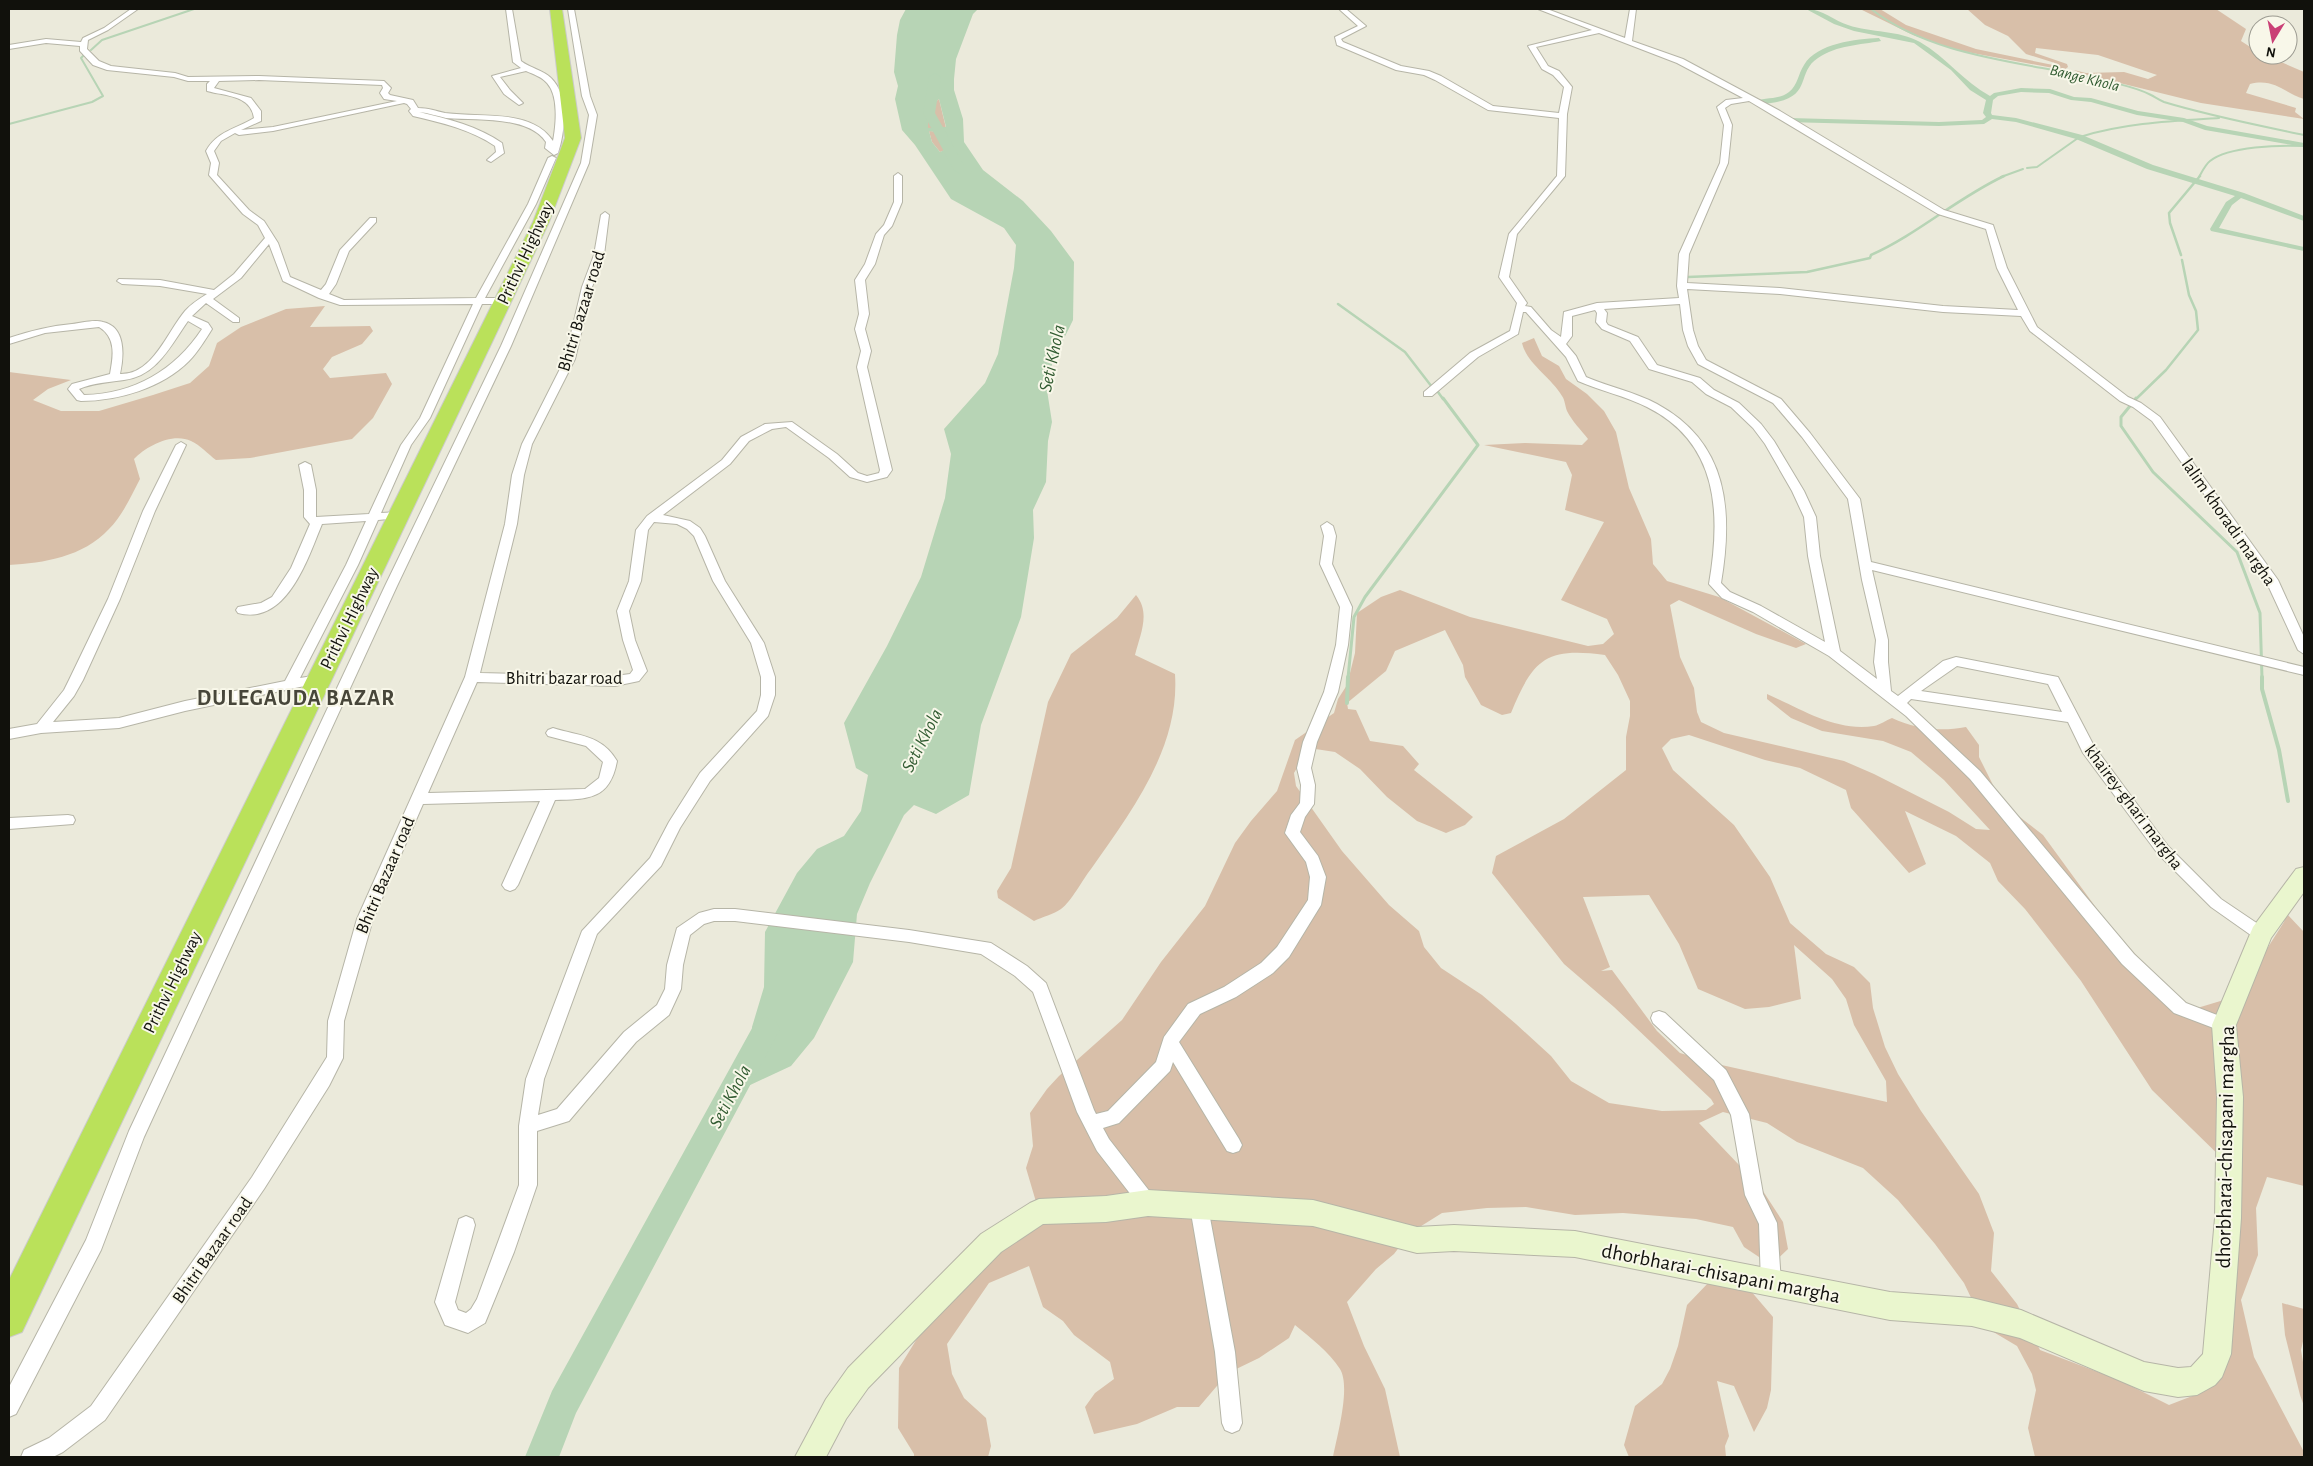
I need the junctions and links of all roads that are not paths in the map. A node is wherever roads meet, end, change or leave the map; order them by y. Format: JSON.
{"nodes":[{"id":1,"x":135,"y":9,"type":"edge"},
{"id":2,"x":509,"y":9,"type":"edge"},
{"id":3,"x":556,"y":9,"type":"edge"},
{"id":4,"x":571,"y":9,"type":"edge"},
{"id":5,"x":1342,"y":9,"type":"edge"},
{"id":6,"x":1541,"y":9,"type":"edge"},
{"id":7,"x":1633,"y":9,"type":"edge"},
{"id":8,"x":1598,"y":31,"type":"junction"},
{"id":9,"x":1628,"y":42,"type":"junction"},
{"id":10,"x":84,"y":44,"type":"junction"},
{"id":11,"x":9,"y":47,"type":"edge"},
{"id":12,"x":525,"y":69,"type":"junction"},
{"id":13,"x":217,"y":79,"type":"junction"},
{"id":14,"x":1749,"y":99,"type":"junction"},
{"id":15,"x":408,"y":101,"type":"junction"},
{"id":16,"x":519,"y":103,"type":"dead end"},
{"id":17,"x":416,"y":110,"type":"junction"},
{"id":18,"x":1563,"y":116,"type":"junction"},
{"id":19,"x":224,"y":134,"type":"junction"},
{"id":20,"x":558,"y":155,"type":"junction"},
{"id":21,"x":491,"y":160,"type":"dead end"},
{"id":22,"x":898,"y":176,"type":"dead end"},
{"id":23,"x":558,"y":205,"type":"junction"},
{"id":24,"x":605,"y":215,"type":"dead end"},
{"id":25,"x":373,"y":220,"type":"dead end"},
{"id":26,"x":270,"y":238,"type":"junction"},
{"id":27,"x":122,"y":282,"type":"dead end"},
{"id":28,"x":1682,"y":286,"type":"junction"},
{"id":29,"x":211,"y":296,"type":"junction"},
{"id":30,"x":322,"y":296,"type":"junction"},
{"id":31,"x":504,"y":301,"type":"junction"},
{"id":32,"x":1684,"y":301,"type":"junction"},
{"id":33,"x":478,"y":302,"type":"junction"},
{"id":34,"x":1597,"y":306,"type":"junction"},
{"id":35,"x":1519,"y":310,"type":"junction"},
{"id":36,"x":2024,"y":313,"type":"junction"},
{"id":37,"x":187,"y":317,"type":"junction"},
{"id":38,"x":236,"y":320,"type":"dead end"},
{"id":39,"x":1557,"y":340,"type":"junction"},
{"id":40,"x":9,"y":341,"type":"edge"},
{"id":41,"x":116,"y":376,"type":"junction"},
{"id":42,"x":1428,"y":394,"type":"dead end"},
{"id":43,"x":181,"y":445,"type":"dead end"},
{"id":44,"x":305,"y":465,"type":"dead end"},
{"id":45,"x":386,"y":515,"type":"junction"},
{"id":46,"x":651,"y":518,"type":"junction"},
{"id":47,"x":317,"y":522,"type":"junction"},
{"id":48,"x":1327,"y":526,"type":"dead end"},
{"id":49,"x":1866,"y":565,"type":"junction"},
{"id":50,"x":242,"y":610,"type":"dead end"},
{"id":51,"x":2304,"y":650,"type":"edge"},
{"id":52,"x":1834,"y":653,"type":"junction"},
{"id":53,"x":2304,"y":671,"type":"edge"},
{"id":54,"x":472,"y":677,"type":"junction"},
{"id":55,"x":319,"y":679,"type":"junction"},
{"id":56,"x":291,"y":683,"type":"junction"},
{"id":57,"x":1885,"y":693,"type":"junction"},
{"id":58,"x":1909,"y":694,"type":"junction"},
{"id":59,"x":1897,"y":703,"type":"junction"},
{"id":60,"x":2071,"y":718,"type":"junction"},
{"id":61,"x":41,"y":728,"type":"junction"},
{"id":62,"x":553,"y":733,"type":"dead end"},
{"id":63,"x":9,"y":734,"type":"edge"},
{"id":64,"x":550,"y":795,"type":"junction"},
{"id":65,"x":418,"y":799,"type":"junction"},
{"id":66,"x":68,"y":820,"type":"dead end"},
{"id":67,"x":9,"y":824,"type":"edge"},
{"id":68,"x":2303,"y":881,"type":"edge"},
{"id":69,"x":510,"y":885,"type":"dead end"},
{"id":70,"x":2261,"y":934,"type":"junction"},
{"id":71,"x":1659,"y":1018,"type":"dead end"},
{"id":72,"x":2224,"y":1025,"type":"junction"},
{"id":73,"x":1170,"y":1042,"type":"junction"},
{"id":74,"x":1092,"y":1123,"type":"junction"},
{"id":75,"x":528,"y":1126,"type":"junction"},
{"id":76,"x":1233,"y":1145,"type":"dead end"},
{"id":77,"x":1148,"y":1203,"type":"junction"},
{"id":78,"x":1199,"y":1207,"type":"junction"},
{"id":79,"x":466,"y":1225,"type":"dead end"},
{"id":80,"x":1772,"y":1283,"type":"junction"},
{"id":81,"x":9,"y":1319,"type":"edge"},
{"id":82,"x":9,"y":1407,"type":"edge"},
{"id":83,"x":1232,"y":1423,"type":"dead end"},
{"id":84,"x":31,"y":1457,"type":"edge"},
{"id":85,"x":810,"y":1457,"type":"edge"}],
"edges":[{"from":1,"to":10,"type":"street"},
{"from":2,"to":12,"type":"street"},
{"from":3,"to":20,"type":"highway","name":"Prithvi Highway"},
{"from":4,"to":23,"type":"street"},
{"from":5,"to":18,"type":"street"},
{"from":6,"to":8,"type":"street"},
{"from":7,"to":9,"type":"street"},
{"from":8,"to":9,"type":"street"},
{"from":8,"to":18,"type":"street"},
{"from":9,"to":14,"type":"street"},
{"from":10,"to":11,"type":"street"},
{"from":10,"to":13,"type":"street"},
{"from":12,"to":16,"type":"street"},
{"from":12,"to":20,"type":"street"},
{"from":13,"to":15,"type":"street"},
{"from":13,"to":19,"type":"street"},
{"from":14,"to":28,"type":"street"},
{"from":14,"to":36,"type":"street","name":"lalim khoradi margha"},
{"from":15,"to":17,"type":"street"},
{"from":15,"to":19,"type":"street"},
{"from":17,"to":20,"type":"street"},
{"from":17,"to":21,"type":"street"},
{"from":18,"to":35,"type":"street"},
{"from":19,"to":26,"type":"street"},
{"from":20,"to":23,"type":"highway","name":"Prithvi Highway"},
{"from":20,"to":33,"type":"street"},
{"from":22,"to":46,"type":"street"},
{"from":23,"to":31,"type":"highway","name":"Prithvi Highway"},
{"from":23,"to":82,"type":"street"},
{"from":24,"to":54,"type":"street","name":"Bhitri Bazaar road"},
{"from":25,"to":30,"type":"street"},
{"from":26,"to":29,"type":"street"},
{"from":26,"to":30,"type":"street"},
{"from":27,"to":29,"type":"street"},
{"from":28,"to":32,"type":"street"},
{"from":28,"to":36,"type":"street"},
{"from":29,"to":37,"type":"street"},
{"from":29,"to":38,"type":"street"},
{"from":30,"to":33,"type":"street"},
{"from":31,"to":33,"type":"street"},
{"from":31,"to":45,"type":"highway","name":"Prithvi Highway"},
{"from":32,"to":34,"type":"street"},
{"from":32,"to":49,"type":"street"},
{"from":33,"to":45,"type":"street"},
{"from":34,"to":39,"type":"street"},
{"from":34,"to":52,"type":"street"},
{"from":35,"to":39,"type":"street"},
{"from":35,"to":42,"type":"street"},
{"from":36,"to":51,"type":"street","name":"lalim khoradi margha"},
{"from":37,"to":41,"type":"street"},
{"from":37,"to":41,"type":"street"},
{"from":39,"to":52,"type":"street"},
{"from":40,"to":41,"type":"street"},
{"from":43,"to":61,"type":"street"},
{"from":44,"to":47,"type":"street"},
{"from":45,"to":47,"type":"street"},
{"from":45,"to":55,"type":"highway","name":"Prithvi Highway"},
{"from":45,"to":56,"type":"street"},
{"from":46,"to":54,"type":"street","name":"Bhitri bazar road"},
{"from":46,"to":75,"type":"street"},
{"from":47,"to":50,"type":"street"},
{"from":48,"to":73,"type":"street"},
{"from":49,"to":53,"type":"street"},
{"from":49,"to":57,"type":"street"},
{"from":52,"to":57,"type":"street"},
{"from":54,"to":65,"type":"street","name":"Bhitri Bazaar road"},
{"from":55,"to":56,"type":"street"},
{"from":55,"to":81,"type":"highway","name":"Prithvi Highway"},
{"from":56,"to":61,"type":"street"},
{"from":57,"to":59,"type":"street"},
{"from":58,"to":59,"type":"street"},
{"from":58,"to":60,"type":"street"},
{"from":58,"to":60,"type":"street","name":"khairey-ghari margha"},
{"from":59,"to":72,"type":"street"},
{"from":60,"to":70,"type":"street","name":"khairey-ghari margha"},
{"from":61,"to":63,"type":"street"},
{"from":62,"to":64,"type":"street"},
{"from":64,"to":65,"type":"street"},
{"from":64,"to":69,"type":"street"},
{"from":65,"to":84,"type":"street","name":"Bhitri Bazaar road"},
{"from":66,"to":67,"type":"street"},
{"from":68,"to":70,"type":"street","name":"dhorbharai-chisapani margha"},
{"from":70,"to":72,"type":"street","name":"dhorbharai-chisapani margha"},
{"from":71,"to":80,"type":"street"},
{"from":72,"to":80,"type":"street","name":"dhorbharai-chisapani margha"},
{"from":73,"to":74,"type":"street"},
{"from":73,"to":76,"type":"street"},
{"from":74,"to":75,"type":"street"},
{"from":74,"to":77,"type":"street"},
{"from":75,"to":79,"type":"street"},
{"from":77,"to":78,"type":"street","name":"dhorbharai-chisapani margha"},
{"from":77,"to":85,"type":"street","name":"dhorbharai-chisapani margha"},
{"from":78,"to":80,"type":"street","name":"dhorbharai-chisapani margha"},
{"from":78,"to":83,"type":"street"}]}
